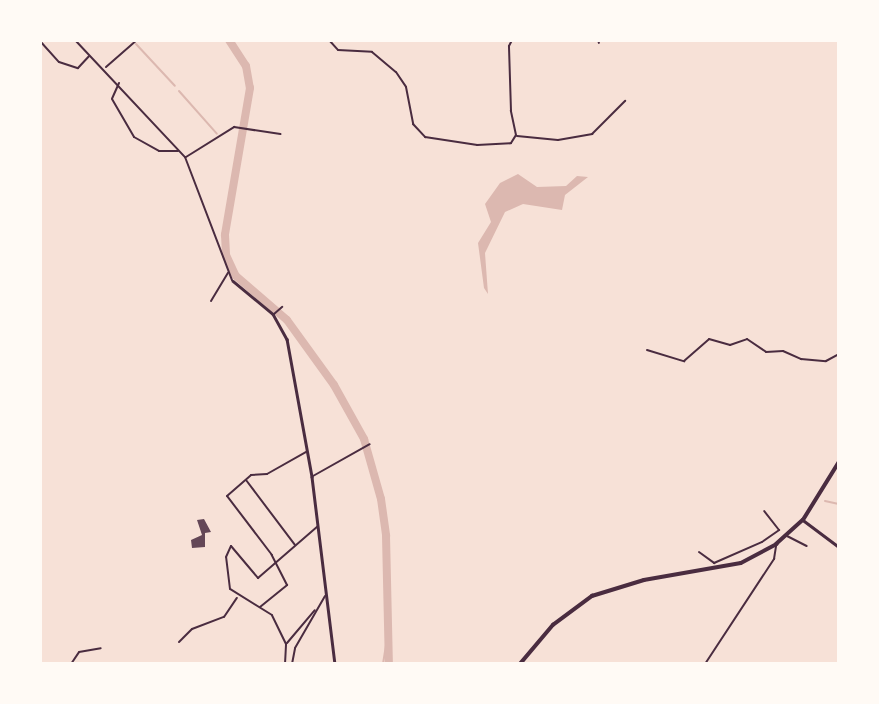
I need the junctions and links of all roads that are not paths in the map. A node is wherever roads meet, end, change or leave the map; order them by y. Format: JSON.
{"nodes":[{"id":1,"x":75,"y":40,"type":"edge"},
{"id":2,"x":137,"y":40,"type":"edge"},
{"id":3,"x":329,"y":40,"type":"edge"},
{"id":4,"x":512,"y":40,"type":"edge"},
{"id":5,"x":40,"y":41,"type":"edge"},
{"id":6,"x":91,"y":55,"type":"junction"},
{"id":7,"x":106,"y":68,"type":"junction"},
{"id":8,"x":119,"y":83,"type":"junction"},
{"id":9,"x":625,"y":101,"type":"dead end"},
{"id":10,"x":280,"y":134,"type":"dead end"},
{"id":11,"x":516,"y":135,"type":"junction"},
{"id":12,"x":179,"y":151,"type":"junction"},
{"id":13,"x":185,"y":157,"type":"junction"},
{"id":14,"x":228,"y":273,"type":"junction"},
{"id":15,"x":233,"y":281,"type":"joint"},
{"id":16,"x":211,"y":301,"type":"dead end"},
{"id":17,"x":282,"y":307,"type":"dead end"},
{"id":18,"x":274,"y":313,"type":"junction"},
{"id":19,"x":647,"y":350,"type":"dead end"},
{"id":20,"x":839,"y":354,"type":"edge"},
{"id":21,"x":370,"y":444,"type":"dead end"},
{"id":22,"x":308,"y":451,"type":"junction"},
{"id":23,"x":839,"y":462,"type":"edge"},
{"id":24,"x":312,"y":477,"type":"junction"},
{"id":25,"x":246,"y":480,"type":"junction"},
{"id":26,"x":764,"y":511,"type":"dead end"},
{"id":27,"x":803,"y":520,"type":"junction"},
{"id":28,"x":318,"y":526,"type":"junction"},
{"id":29,"x":786,"y":536,"type":"junction"},
{"id":30,"x":776,"y":544,"type":"junction"},
{"id":31,"x":296,"y":546,"type":"junction"},
{"id":32,"x":807,"y":546,"type":"dead end"},
{"id":33,"x":839,"y":547,"type":"edge"},
{"id":34,"x":743,"y":550,"type":"junction"},
{"id":35,"x":699,"y":552,"type":"dead end"},
{"id":36,"x":747,"y":561,"type":"junction"},
{"id":37,"x":277,"y":563,"type":"junction"},
{"id":38,"x":326,"y":594,"type":"junction"},
{"id":39,"x":238,"y":597,"type":"junction"},
{"id":40,"x":259,"y":607,"type":"junction"},
{"id":41,"x":316,"y":609,"type":"junction"},
{"id":42,"x":179,"y":642,"type":"dead end"},
{"id":43,"x":286,"y":644,"type":"junction"},
{"id":44,"x":101,"y":648,"type":"dead end"},
{"id":45,"x":71,"y":664,"type":"edge"},
{"id":46,"x":285,"y":664,"type":"edge"},
{"id":47,"x":292,"y":664,"type":"edge"},
{"id":48,"x":335,"y":664,"type":"edge"},
{"id":49,"x":520,"y":664,"type":"edge"},
{"id":50,"x":705,"y":664,"type":"edge"}],
"edges":[{"from":1,"to":6,"type":"street"},
{"from":2,"to":7,"type":"street"},
{"from":3,"to":11,"type":"street"},
{"from":4,"to":11,"type":"street"},
{"from":5,"to":6,"type":"street"},
{"from":6,"to":7,"type":"street"},
{"from":7,"to":8,"type":"street"},
{"from":8,"to":12,"type":"street"},
{"from":8,"to":12,"type":"street"},
{"from":9,"to":11,"type":"street"},
{"from":10,"to":13,"type":"street"},
{"from":12,"to":13,"type":"street"},
{"from":13,"to":14,"type":"street"},
{"from":14,"to":15,"type":"street"},
{"from":14,"to":16,"type":"street"},
{"from":15,"to":18,"type":"street"},
{"from":17,"to":18,"type":"street"},
{"from":18,"to":22,"type":"street"},
{"from":19,"to":20,"type":"street"},
{"from":21,"to":24,"type":"street"},
{"from":22,"to":24,"type":"street"},
{"from":22,"to":25,"type":"street"},
{"from":23,"to":27,"type":"main road"},
{"from":24,"to":28,"type":"street"},
{"from":25,"to":31,"type":"street"},
{"from":25,"to":37,"type":"street"},
{"from":26,"to":34,"type":"street"},
{"from":27,"to":29,"type":"main road"},
{"from":27,"to":33,"type":"street"},
{"from":28,"to":31,"type":"street"},
{"from":28,"to":38,"type":"street"},
{"from":29,"to":30,"type":"main road"},
{"from":29,"to":32,"type":"street"},
{"from":30,"to":36,"type":"main road"},
{"from":30,"to":50,"type":"street"},
{"from":31,"to":37,"type":"street"},
{"from":34,"to":35,"type":"street"},
{"from":34,"to":36,"type":"street"},
{"from":36,"to":49,"type":"main road"},
{"from":37,"to":39,"type":"street"},
{"from":37,"to":40,"type":"street"},
{"from":38,"to":41,"type":"street"},
{"from":38,"to":48,"type":"street"},
{"from":39,"to":40,"type":"street"},
{"from":39,"to":42,"type":"street"},
{"from":40,"to":43,"type":"street"},
{"from":41,"to":43,"type":"street"},
{"from":41,"to":47,"type":"street"},
{"from":43,"to":46,"type":"street"},
{"from":44,"to":45,"type":"street"}]}
